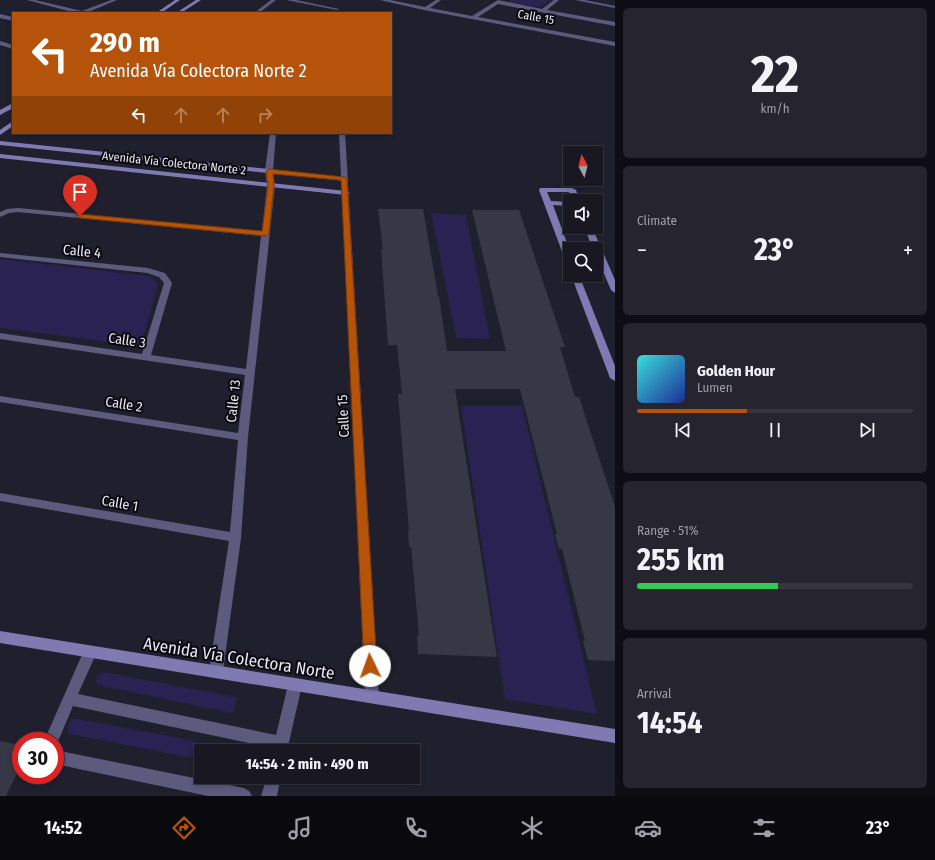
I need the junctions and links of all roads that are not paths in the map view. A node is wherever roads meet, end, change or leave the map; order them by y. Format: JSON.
{"nodes":[{"id":1,"x":29,"y":0,"type":"edge"},
{"id":2,"x":61,"y":0,"type":"edge"},
{"id":3,"x":115,"y":0,"type":"edge"},
{"id":4,"x":178,"y":0,"type":"edge"},
{"id":5,"x":199,"y":0,"type":"edge"},
{"id":6,"x":274,"y":0,"type":"edge"},
{"id":7,"x":288,"y":0,"type":"edge"},
{"id":8,"x":382,"y":0,"type":"edge"},
{"id":9,"x":439,"y":0,"type":"edge"},
{"id":10,"x":557,"y":0,"type":"edge"},
{"id":11,"x":577,"y":0,"type":"edge"},
{"id":12,"x":499,"y":1,"type":"edge"},
{"id":13,"x":48,"y":5,"type":"junction"},
{"id":14,"x":615,"y":7,"type":"edge"},
{"id":15,"x":337,"y":9,"type":"edge"},
{"id":16,"x":424,"y":9,"type":"junction"},
{"id":17,"x":543,"y":11,"type":"junction"},
{"id":18,"x":78,"y":12,"type":"edge"},
{"id":19,"x":85,"y":12,"type":"edge"},
{"id":20,"x":160,"y":12,"type":"edge"},
{"id":21,"x":180,"y":12,"type":"edge"},
{"id":22,"x":257,"y":12,"type":"edge"},
{"id":23,"x":0,"y":16,"type":"edge"},
{"id":24,"x":472,"y":18,"type":"junction"},
{"id":25,"x":12,"y":19,"type":"edge"},
{"id":26,"x":615,"y":24,"type":"edge"},
{"id":27,"x":0,"y":43,"type":"edge"},
{"id":28,"x":615,"y":44,"type":"edge"},
{"id":29,"x":12,"y":46,"type":"edge"},
{"id":30,"x":12,"y":106,"type":"edge"},
{"id":31,"x":0,"y":113,"type":"edge"},
{"id":32,"x":12,"y":124,"type":"edge"},
{"id":33,"x":0,"y":133,"type":"edge"},
{"id":34,"x":273,"y":134,"type":"edge"},
{"id":35,"x":342,"y":134,"type":"edge"},
{"id":36,"x":0,"y":143,"type":"edge"},
{"id":37,"x":0,"y":156,"type":"edge"},
{"id":38,"x":269,"y":171,"type":"junction"},
{"id":39,"x":344,"y":179,"type":"junction"},
{"id":40,"x":271,"y":185,"type":"junction"},
{"id":41,"x":346,"y":194,"type":"junction"},
{"id":42,"x":573,"y":194,"type":"edge"},
{"id":43,"x":547,"y":203,"type":"junction"},
{"id":44,"x":563,"y":204,"type":"edge"},
{"id":45,"x":4,"y":213,"type":"edge"},
{"id":46,"x":266,"y":234,"type":"junction"},
{"id":47,"x":591,"y":234,"type":"edge"},
{"id":48,"x":563,"y":244,"type":"edge"},
{"id":49,"x":0,"y":255,"type":"edge"},
{"id":50,"x":578,"y":282,"type":"edge"},
{"id":51,"x":615,"y":290,"type":"edge"},
{"id":52,"x":0,"y":336,"type":"edge"},
{"id":53,"x":146,"y":357,"type":"junction"},
{"id":54,"x":250,"y":373,"type":"junction"},
{"id":55,"x":615,"y":378,"type":"edge"},
{"id":56,"x":0,"y":399,"type":"edge"},
{"id":57,"x":243,"y":437,"type":"junction"},
{"id":58,"x":0,"y":497,"type":"edge"},
{"id":59,"x":235,"y":538,"type":"junction"},
{"id":60,"x":0,"y":637,"type":"edge"},
{"id":61,"x":90,"y":652,"type":"junction"},
{"id":62,"x":216,"y":671,"type":"junction"},
{"id":63,"x":295,"y":685,"type":"junction"},
{"id":64,"x":372,"y":697,"type":"junction"},
{"id":65,"x":70,"y":699,"type":"junction"},
{"id":66,"x":55,"y":732,"type":"edge"},
{"id":67,"x":615,"y":736,"type":"edge"},
{"id":68,"x":268,"y":744,"type":"edge"},
{"id":69,"x":282,"y":744,"type":"edge"},
{"id":70,"x":64,"y":759,"type":"edge"},
{"id":71,"x":272,"y":784,"type":"edge"},
{"id":72,"x":244,"y":796,"type":"edge"},
{"id":73,"x":269,"y":796,"type":"edge"}],
"edges":[{"from":1,"to":13,"type":"street"},
{"from":2,"to":13,"type":"street"},
{"from":3,"to":19,"type":"street"},
{"from":4,"to":20,"type":"street"},
{"from":5,"to":21,"type":"street"},
{"from":6,"to":22,"type":"street"},
{"from":7,"to":15,"type":"street"},
{"from":8,"to":16,"type":"street","name":"Calle 15"},
{"from":9,"to":16,"type":"street"},
{"from":10,"to":17,"type":"street"},
{"from":11,"to":14,"type":"street"},
{"from":12,"to":17,"type":"street"},
{"from":12,"to":24,"type":"street"},
{"from":13,"to":18,"type":"street"},
{"from":16,"to":24,"type":"street","name":"Calle 15"},
{"from":17,"to":26,"type":"street"},
{"from":23,"to":25,"type":"street"},
{"from":24,"to":28,"type":"street","name":"Calle 15"},
{"from":27,"to":29,"type":"street"},
{"from":30,"to":31,"type":"street"},
{"from":32,"to":33,"type":"street"},
{"from":34,"to":38,"type":"street","name":"Calle 13"},
{"from":35,"to":39,"type":"street","name":"Calle 15"},
{"from":36,"to":38,"type":"street","name":"Avenida Vía Colectora Norte 2"},
{"from":37,"to":40,"type":"street","name":"Avenida Vía Colectora Norte 2"},
{"from":38,"to":39,"type":"street","name":"Avenida Vía Colectora Norte 2"},
{"from":38,"to":40,"type":"street","name":"Calle 13"},
{"from":39,"to":41,"type":"street","name":"Calle 15"},
{"from":40,"to":41,"type":"street","name":"Avenida Vía Colectora Norte 2"},
{"from":40,"to":46,"type":"street","name":"Calle 13"},
{"from":41,"to":64,"type":"street","name":"Calle 15"},
{"from":42,"to":43,"type":"street"},
{"from":43,"to":44,"type":"street"},
{"from":43,"to":48,"type":"street"},
{"from":45,"to":46,"type":"street"},
{"from":46,"to":54,"type":"street","name":"Calle 13"},
{"from":47,"to":51,"type":"street"},
{"from":49,"to":53,"type":"street","name":"Calle 4"},
{"from":50,"to":55,"type":"street"},
{"from":52,"to":53,"type":"street","name":"Calle 3"},
{"from":53,"to":54,"type":"street","name":"Calle 3"},
{"from":54,"to":57,"type":"street","name":"Calle 13"},
{"from":56,"to":57,"type":"street","name":"Calle 2"},
{"from":57,"to":59,"type":"street","name":"Calle 13"},
{"from":58,"to":59,"type":"street","name":"Calle 1"},
{"from":59,"to":62,"type":"street","name":"Calle 13"},
{"from":60,"to":61,"type":"street","name":"Avenida Vía Colectora Norte"},
{"from":61,"to":62,"type":"street","name":"Avenida Vía Colectora Norte"},
{"from":61,"to":65,"type":"street"},
{"from":62,"to":63,"type":"street","name":"Avenida Vía Colectora Norte"},
{"from":63,"to":64,"type":"street","name":"Avenida Vía Colectora Norte"},
{"from":63,"to":69,"type":"street"},
{"from":64,"to":67,"type":"street","name":"Avenida Vía Colectora Norte"},
{"from":65,"to":66,"type":"street"},
{"from":65,"to":68,"type":"street"},
{"from":70,"to":72,"type":"street"},
{"from":71,"to":73,"type":"street"}]}
